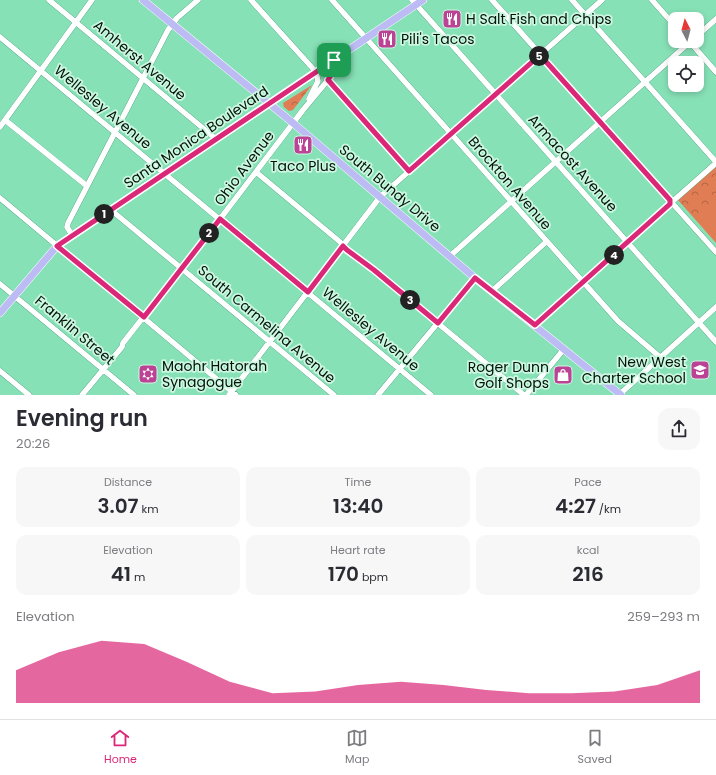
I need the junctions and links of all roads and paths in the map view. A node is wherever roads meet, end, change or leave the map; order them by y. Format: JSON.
{"nodes":[{"id":1,"x":49,"y":0,"type":"edge"},
{"id":2,"x":92,"y":0,"type":"edge"},
{"id":3,"x":143,"y":0,"type":"edge"},
{"id":4,"x":198,"y":0,"type":"edge"},
{"id":5,"x":251,"y":0,"type":"edge"},
{"id":6,"x":332,"y":0,"type":"edge"},
{"id":7,"x":423,"y":0,"type":"edge"},
{"id":8,"x":492,"y":0,"type":"edge"},
{"id":9,"x":572,"y":0,"type":"edge"},
{"id":10,"x":602,"y":0,"type":"edge"},
{"id":11,"x":652,"y":0,"type":"edge"},
{"id":12,"x":414,"y":2,"type":"edge"},
{"id":13,"x":585,"y":15,"type":"junction"},
{"id":14,"x":668,"y":18,"type":"edge"},
{"id":15,"x":716,"y":19,"type":"edge"},
{"id":16,"x":76,"y":22,"type":"junction"},
{"id":17,"x":172,"y":24,"type":"junction"},
{"id":18,"x":704,"y":30,"type":"edge"},
{"id":19,"x":0,"y":37,"type":"edge"},
{"id":20,"x":366,"y":38,"type":"junction"},
{"id":21,"x":682,"y":48,"type":"edge"},
{"id":22,"x":696,"y":48,"type":"edge"},
{"id":23,"x":540,"y":55,"type":"junction"},
{"id":24,"x":334,"y":60,"type":"junction"},
{"id":25,"x":40,"y":70,"type":"junction"},
{"id":26,"x":316,"y":72,"type":"junction"},
{"id":27,"x":716,"y":72,"type":"edge"},
{"id":28,"x":143,"y":78,"type":"junction"},
{"id":29,"x":328,"y":80,"type":"junction"},
{"id":30,"x":645,"y":82,"type":"junction"},
{"id":31,"x":496,"y":95,"type":"junction"},
{"id":32,"x":268,"y":104,"type":"junction"},
{"id":33,"x":303,"y":110,"type":"junction"},
{"id":34,"x":5,"y":120,"type":"junction"},
{"id":35,"x":600,"y":122,"type":"junction"},
{"id":36,"x":293,"y":123,"type":"junction"},
{"id":37,"x":0,"y":127,"type":"edge"},
{"id":38,"x":115,"y":133,"type":"junction"},
{"id":39,"x":451,"y":134,"type":"junction"},
{"id":40,"x":216,"y":139,"type":"junction"},
{"id":41,"x":556,"y":162,"type":"junction"},
{"id":42,"x":716,"y":162,"type":"edge"},
{"id":43,"x":409,"y":171,"type":"junction"},
{"id":44,"x":256,"y":172,"type":"junction"},
{"id":45,"x":164,"y":174,"type":"junction"},
{"id":46,"x":87,"y":186,"type":"junction"},
{"id":47,"x":380,"y":197,"type":"junction"},
{"id":48,"x":0,"y":198,"type":"edge"},
{"id":49,"x":511,"y":202,"type":"junction"},
{"id":50,"x":671,"y":202,"type":"junction"},
{"id":51,"x":111,"y":210,"type":"junction"},
{"id":52,"x":220,"y":219,"type":"junction"},
{"id":53,"x":72,"y":235,"type":"junction"},
{"id":54,"x":546,"y":242,"type":"junction"},
{"id":55,"x":627,"y":242,"type":"junction"},
{"id":56,"x":57,"y":246,"type":"junction"},
{"id":57,"x":343,"y":246,"type":"junction"},
{"id":58,"x":716,"y":252,"type":"edge"},
{"id":59,"x":450,"y":256,"type":"junction"},
{"id":60,"x":182,"y":269,"type":"junction"},
{"id":61,"x":475,"y":278,"type":"junction"},
{"id":62,"x":583,"y":282,"type":"junction"},
{"id":63,"x":0,"y":284,"type":"edge"},
{"id":64,"x":492,"y":291,"type":"junction"},
{"id":65,"x":308,"y":292,"type":"junction"},
{"id":66,"x":14,"y":296,"type":"junction"},
{"id":67,"x":716,"y":307,"type":"edge"},
{"id":68,"x":0,"y":313,"type":"edge"},
{"id":69,"x":144,"y":317,"type":"junction"},
{"id":70,"x":438,"y":323,"type":"junction"},
{"id":71,"x":698,"y":323,"type":"junction"},
{"id":72,"x":535,"y":325,"type":"junction"},
{"id":73,"x":270,"y":342,"type":"junction"},
{"id":74,"x":716,"y":342,"type":"edge"},
{"id":75,"x":564,"y":349,"type":"junction"},
{"id":76,"x":660,"y":357,"type":"junction"},
{"id":77,"x":102,"y":368,"type":"junction"},
{"id":78,"x":399,"y":368,"type":"junction"},
{"id":79,"x":0,"y":371,"type":"edge"},
{"id":80,"x":232,"y":394,"type":"edge"},
{"id":81,"x":621,"y":394,"type":"edge"},
{"id":82,"x":30,"y":395,"type":"edge"},
{"id":83,"x":77,"y":395,"type":"edge"},
{"id":84,"x":82,"y":395,"type":"edge"},
{"id":85,"x":134,"y":395,"type":"edge"},
{"id":86,"x":334,"y":395,"type":"edge"},
{"id":87,"x":378,"y":395,"type":"edge"},
{"id":88,"x":431,"y":395,"type":"edge"},
{"id":89,"x":525,"y":395,"type":"edge"}],
"edges":[{"from":1,"to":16,"type":"street","name":"Amherst Avenue"},
{"from":2,"to":16,"type":"street"},
{"from":3,"to":17,"type":"main road","name":"South Bundy Drive"},
{"from":4,"to":17,"type":"street"},
{"from":5,"to":26,"type":"street"},
{"from":6,"to":20,"type":"street","name":"Brockton Avenue"},
{"from":7,"to":12,"type":"main road","name":"Santa Monica Boulevard"},
{"from":8,"to":23,"type":"street"},
{"from":9,"to":13,"type":"street"},
{"from":10,"to":13,"type":"street"},
{"from":11,"to":14,"type":"street"},
{"from":12,"to":20,"type":"main road","name":"Santa Monica Boulevard"},
{"from":12,"to":31,"type":"street","name":"Armacost Avenue"},
{"from":13,"to":23,"type":"street"},
{"from":13,"to":30,"type":"street"},
{"from":15,"to":18,"type":"street"},
{"from":16,"to":25,"type":"street"},
{"from":16,"to":28,"type":"street","name":"Amherst Avenue"},
{"from":17,"to":28,"type":"street"},
{"from":17,"to":32,"type":"main road","name":"South Bundy Drive"},
{"from":19,"to":25,"type":"street","name":"Wellesley Avenue"},
{"from":20,"to":24,"type":"main road","name":"Santa Monica Boulevard"},
{"from":20,"to":39,"type":"street","name":"Brockton Avenue"},
{"from":21,"to":30,"type":"street"},
{"from":22,"to":27,"type":"street"},
{"from":23,"to":31,"type":"street"},
{"from":23,"to":35,"type":"street"},
{"from":24,"to":26,"type":"main road","name":"Santa Monica Boulevard"},
{"from":24,"to":29,"type":"street","name":"Ohio Avenue"},
{"from":25,"to":34,"type":"street"},
{"from":25,"to":38,"type":"street","name":"Wellesley Avenue"},
{"from":26,"to":32,"type":"main road","name":"Santa Monica Boulevard"},
{"from":26,"to":33,"type":"street","name":"Ohio Avenue"},
{"from":28,"to":38,"type":"street"},
{"from":28,"to":40,"type":"street","name":"Amherst Avenue"},
{"from":29,"to":33,"type":"street","name":"Ohio Avenue"},
{"from":29,"to":43,"type":"street"},
{"from":30,"to":35,"type":"street"},
{"from":30,"to":42,"type":"street"},
{"from":31,"to":39,"type":"street"},
{"from":31,"to":41,"type":"street","name":"Armacost Avenue"},
{"from":32,"to":36,"type":"main road","name":"South Bundy Drive"},
{"from":32,"to":40,"type":"main road","name":"Santa Monica Boulevard"},
{"from":33,"to":36,"type":"street","name":"Ohio Avenue"},
{"from":34,"to":37,"type":"street"},
{"from":34,"to":46,"type":"street"},
{"from":35,"to":41,"type":"street"},
{"from":35,"to":50,"type":"street"},
{"from":36,"to":44,"type":"street","name":"Ohio Avenue"},
{"from":36,"to":47,"type":"main road","name":"South Bundy Drive"},
{"from":38,"to":45,"type":"street","name":"Wellesley Avenue"},
{"from":38,"to":46,"type":"street"},
{"from":39,"to":43,"type":"street"},
{"from":39,"to":49,"type":"street","name":"Brockton Avenue"},
{"from":40,"to":45,"type":"main road","name":"Santa Monica Boulevard"},
{"from":41,"to":49,"type":"street"},
{"from":41,"to":55,"type":"street","name":"Armacost Avenue"},
{"from":42,"to":50,"type":"street"},
{"from":43,"to":47,"type":"street"},
{"from":44,"to":52,"type":"street","name":"Ohio Avenue"},
{"from":44,"to":57,"type":"street"},
{"from":45,"to":51,"type":"main road","name":"Santa Monica Boulevard"},
{"from":45,"to":52,"type":"street","name":"Wellesley Avenue"},
{"from":46,"to":53,"type":"street"},
{"from":47,"to":57,"type":"street"},
{"from":47,"to":59,"type":"main road","name":"South Bundy Drive"},
{"from":48,"to":56,"type":"street"},
{"from":49,"to":54,"type":"street","name":"Brockton Avenue"},
{"from":49,"to":59,"type":"street"},
{"from":50,"to":55,"type":"street"},
{"from":50,"to":58,"type":"street"},
{"from":51,"to":53,"type":"main road","name":"Santa Monica Boulevard"},
{"from":51,"to":60,"type":"street","name":"South Carmelina Avenue"},
{"from":52,"to":60,"type":"street","name":"Ohio Avenue"},
{"from":52,"to":65,"type":"street","name":"Wellesley Avenue"},
{"from":53,"to":56,"type":"main road","name":"Santa Monica Boulevard"},
{"from":54,"to":62,"type":"street","name":"Brockton Avenue"},
{"from":54,"to":64,"type":"street"},
{"from":55,"to":62,"type":"street"},
{"from":55,"to":71,"type":"street","name":"Armacost Avenue"},
{"from":56,"to":66,"type":"main road","name":"Santa Monica Boulevard"},
{"from":56,"to":69,"type":"street"},
{"from":57,"to":65,"type":"street"},
{"from":57,"to":70,"type":"street"},
{"from":59,"to":61,"type":"main road","name":"South Bundy Drive"},
{"from":60,"to":69,"type":"street","name":"Ohio Avenue"},
{"from":60,"to":73,"type":"street","name":"South Carmelina Avenue"},
{"from":61,"to":64,"type":"main road","name":"South Bundy Drive"},
{"from":61,"to":70,"type":"street"},
{"from":62,"to":72,"type":"street"},
{"from":62,"to":76,"type":"street","name":"Brockton Avenue"},
{"from":63,"to":66,"type":"street","name":"Franklin Street"},
{"from":64,"to":72,"type":"main road","name":"South Bundy Drive"},
{"from":65,"to":73,"type":"street"},
{"from":65,"to":78,"type":"street","name":"Wellesley Avenue"},
{"from":66,"to":68,"type":"main road","name":"Santa Monica Boulevard"},
{"from":66,"to":77,"type":"street","name":"Franklin Street"},
{"from":67,"to":71,"type":"street"},
{"from":69,"to":77,"type":"street","name":"Ohio Avenue"},
{"from":69,"to":80,"type":"street"},
{"from":70,"to":78,"type":"street"},
{"from":70,"to":89,"type":"street"},
{"from":71,"to":74,"type":"street","name":"Armacost Avenue"},
{"from":71,"to":76,"type":"street"},
{"from":72,"to":75,"type":"main road","name":"South Bundy Drive"},
{"from":73,"to":80,"type":"street"},
{"from":73,"to":86,"type":"street","name":"South Carmelina Avenue"},
{"from":75,"to":81,"type":"main road","name":"South Bundy Drive"},
{"from":75,"to":89,"type":"street"},
{"from":76,"to":81,"type":"street"},
{"from":77,"to":83,"type":"street"},
{"from":77,"to":84,"type":"street"},
{"from":77,"to":85,"type":"street","name":"Franklin Street"},
{"from":78,"to":87,"type":"street"},
{"from":78,"to":88,"type":"street","name":"Wellesley Avenue"},
{"from":79,"to":82,"type":"street"}]}
